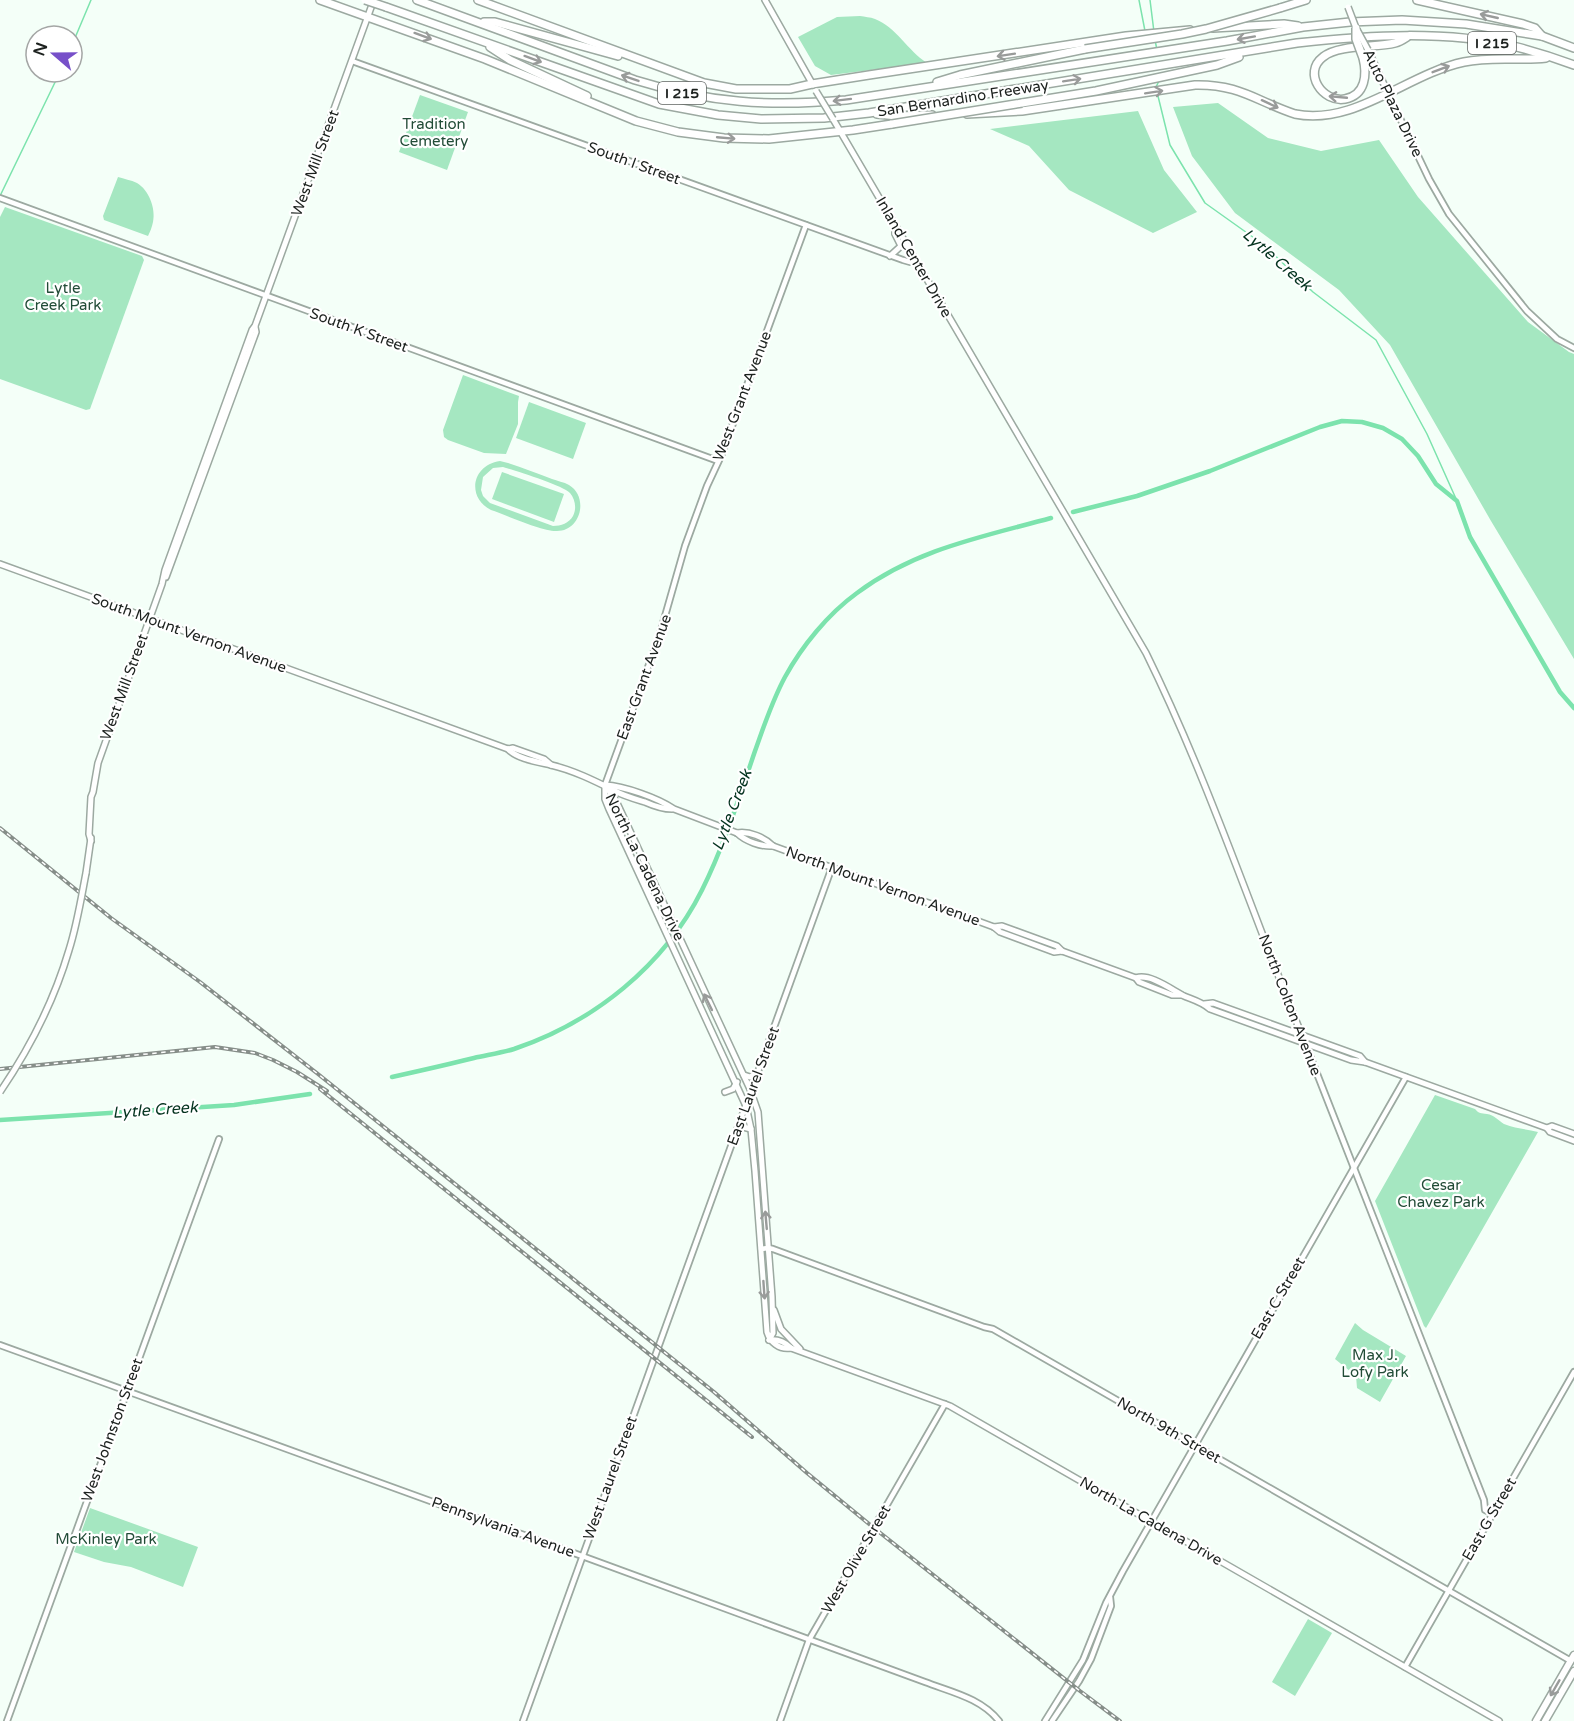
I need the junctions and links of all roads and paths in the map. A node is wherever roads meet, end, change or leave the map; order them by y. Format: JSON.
{"nodes":[{"id":1,"x":320,"y":0,"type":"edge"},
{"id":2,"x":365,"y":0,"type":"edge"},
{"id":3,"x":374,"y":0,"type":"edge"},
{"id":4,"x":417,"y":0,"type":"edge"},
{"id":5,"x":478,"y":0,"type":"edge"},
{"id":6,"x":765,"y":0,"type":"edge"},
{"id":7,"x":1306,"y":0,"type":"edge"},
{"id":8,"x":1345,"y":0,"type":"edge"},
{"id":9,"x":1417,"y":0,"type":"edge"},
{"id":10,"x":368,"y":17,"type":"junction"},
{"id":11,"x":475,"y":21,"type":"junction"},
{"id":12,"x":1303,"y":27,"type":"junction"},
{"id":13,"x":1356,"y":28,"type":"junction"},
{"id":14,"x":1542,"y":36,"type":"junction"},
{"id":15,"x":1407,"y":37,"type":"junction"},
{"id":16,"x":478,"y":39,"type":"junction"},
{"id":17,"x":1574,"y":48,"type":"edge"},
{"id":18,"x":1253,"y":51,"type":"junction"},
{"id":19,"x":1552,"y":57,"type":"junction"},
{"id":20,"x":352,"y":61,"type":"junction"},
{"id":21,"x":1574,"y":65,"type":"edge"},
{"id":22,"x":695,"y":80,"type":"junction"},
{"id":23,"x":814,"y":87,"type":"junction"},
{"id":24,"x":920,"y":88,"type":"junction"},
{"id":25,"x":1388,"y":93,"type":"junction"},
{"id":26,"x":869,"y":113,"type":"junction"},
{"id":27,"x":838,"y":129,"type":"junction"},
{"id":28,"x":696,"y":135,"type":"junction"},
{"id":29,"x":0,"y":198,"type":"edge"},
{"id":30,"x":806,"y":225,"type":"junction"},
{"id":31,"x":895,"y":227,"type":"junction"},
{"id":32,"x":890,"y":256,"type":"junction"},
{"id":33,"x":915,"y":260,"type":"junction"},
{"id":34,"x":266,"y":296,"type":"junction"},
{"id":35,"x":1574,"y":348,"type":"edge"},
{"id":36,"x":718,"y":461,"type":"junction"},
{"id":37,"x":1065,"y":514,"type":"joint"},
{"id":38,"x":0,"y":564,"type":"edge"},
{"id":39,"x":678,"y":567,"type":"joint"},
{"id":40,"x":150,"y":618,"type":"junction"},
{"id":41,"x":378,"y":701,"type":"joint"},
{"id":42,"x":605,"y":785,"type":"junction"},
{"id":43,"x":633,"y":838,"type":"junction"},
{"id":44,"x":624,"y":842,"type":"junction"},
{"id":45,"x":832,"y":867,"type":"junction"},
{"id":46,"x":1204,"y":1004,"type":"junction"},
{"id":47,"x":723,"y":1031,"type":"junction"},
{"id":48,"x":714,"y":1035,"type":"junction"},
{"id":49,"x":1302,"y":1036,"type":"junction"},
{"id":50,"x":1305,"y":1043,"type":"junction"},
{"id":51,"x":1365,"y":1062,"type":"junction"},
{"id":52,"x":758,"y":1073,"type":"junction"},
{"id":53,"x":743,"y":1074,"type":"junction"},
{"id":54,"x":1406,"y":1077,"type":"junction"},
{"id":55,"x":736,"y":1082,"type":"junction"},
{"id":56,"x":0,"y":1092,"type":"edge"},
{"id":57,"x":725,"y":1092,"type":"dead end"},
{"id":58,"x":751,"y":1093,"type":"junction"},
{"id":59,"x":746,"y":1106,"type":"junction"},
{"id":60,"x":1547,"y":1128,"type":"junction"},
{"id":61,"x":751,"y":1129,"type":"junction"},
{"id":62,"x":737,"y":1130,"type":"junction"},
{"id":63,"x":1574,"y":1134,"type":"edge"},
{"id":64,"x":219,"y":1139,"type":"dead end"},
{"id":65,"x":1574,"y":1141,"type":"edge"},
{"id":66,"x":1354,"y":1167,"type":"junction"},
{"id":67,"x":768,"y":1248,"type":"junction"},
{"id":68,"x":761,"y":1249,"type":"junction"},
{"id":69,"x":772,"y":1297,"type":"junction"},
{"id":70,"x":674,"y":1304,"type":"joint"},
{"id":71,"x":769,"y":1340,"type":"junction"},
{"id":72,"x":0,"y":1345,"type":"edge"},
{"id":73,"x":803,"y":1352,"type":"junction"},
{"id":74,"x":1574,"y":1372,"type":"edge"},
{"id":75,"x":126,"y":1392,"type":"junction"},
{"id":76,"x":945,"y":1404,"type":"junction"},
{"id":77,"x":1194,"y":1444,"type":"junction"},
{"id":78,"x":1493,"y":1514,"type":"junction"},
{"id":79,"x":1151,"y":1521,"type":"junction"},
{"id":80,"x":582,"y":1556,"type":"junction"},
{"id":81,"x":1448,"y":1590,"type":"junction"},
{"id":82,"x":1110,"y":1597,"type":"junction"},
{"id":83,"x":809,"y":1640,"type":"junction"},
{"id":84,"x":1573,"y":1660,"type":"edge"},
{"id":85,"x":1405,"y":1666,"type":"junction"},
{"id":86,"x":1574,"y":1671,"type":"edge"},
{"id":87,"x":7,"y":1721,"type":"edge"},
{"id":88,"x":523,"y":1721,"type":"edge"},
{"id":89,"x":780,"y":1721,"type":"edge"},
{"id":90,"x":999,"y":1721,"type":"edge"},
{"id":91,"x":1044,"y":1721,"type":"edge"},
{"id":92,"x":1052,"y":1721,"type":"edge"},
{"id":93,"x":1500,"y":1721,"type":"edge"},
{"id":94,"x":1536,"y":1721,"type":"edge"},
{"id":95,"x":1545,"y":1721,"type":"edge"}],
"edges":[{"from":1,"to":10,"type":"highway"},
{"from":2,"to":16,"type":"highway","name":"San Bernardino Freeway","number":"I 215","bridge":true},
{"from":3,"to":10,"type":"main road","name":"West Mill Street"},
{"from":4,"to":11,"type":"highway","name":"San Bernardino Freeway","number":"I 215"},
{"from":5,"to":22,"type":"highway"},
{"from":6,"to":23,"type":"main road","name":"Inland Center Drive"},
{"from":7,"to":24,"type":"highway","bridge":true},
{"from":8,"to":13,"type":"main road","name":"Auto Plaza Drive","bridge":true},
{"from":14,"to":9,"type":"highway","one_way":true},
{"from":10,"to":20,"type":"main road","name":"West Mill Street"},
{"from":10,"to":28,"type":"highway","one_way":true},
{"from":11,"to":22,"type":"highway"},
{"from":24,"to":11,"type":"highway","name":"San Bernardino Freeway","number":"I 215","one_way":true},
{"from":12,"to":14,"type":"highway","name":"San Bernardino Freeway","number":"I 215"},
{"from":12,"to":23,"type":"highway","one_way":true},
{"from":12,"to":24,"type":"highway","name":"San Bernardino Freeway","number":"I 215","one_way":true},
{"from":13,"to":15,"type":"highway","one_way":true,"bridge":true},
{"from":13,"to":25,"type":"main road","name":"Auto Plaza Drive","bridge":true},
{"from":14,"to":17,"type":"highway","name":"San Bernardino Freeway","number":"I 215"},
{"from":15,"to":18,"type":"highway","name":"San Bernardino Freeway","number":"I 215"},
{"from":15,"to":19,"type":"highway","name":"San Bernardino Freeway","number":"I 215"},
{"from":16,"to":26,"type":"highway","name":"San Bernardino Freeway","number":"I 215","one_way":true},
{"from":16,"to":28,"type":"highway"},
{"from":26,"to":18,"type":"highway","name":"San Bernardino Freeway","number":"I 215","one_way":true},
{"from":18,"to":27,"type":"highway","bridge":true},
{"from":19,"to":21,"type":"highway","name":"San Bernardino Freeway","number":"I 215"},
{"from":25,"to":19,"type":"highway","one_way":true},
{"from":20,"to":30,"type":"street","name":"South I Street"},
{"from":20,"to":34,"type":"main road","name":"West Mill Street"},
{"from":22,"to":23,"type":"highway"},
{"from":23,"to":27,"type":"main road","name":"Inland Center Drive","bridge":true},
{"from":26,"to":25,"type":"highway","one_way":true},
{"from":25,"to":35,"type":"street","name":"Auto Plaza Drive"},
{"from":28,"to":27,"type":"highway","one_way":true},
{"from":27,"to":31,"type":"main road","name":"Inland Center Drive"},
{"from":29,"to":34,"type":"street","name":"South K Street"},
{"from":30,"to":32,"type":"street","name":"South I Street"},
{"from":30,"to":36,"type":"street","name":"West Grant Avenue"},
{"from":31,"to":32,"type":"main road"},
{"from":31,"to":33,"type":"main road","name":"Inland Center Drive"},
{"from":32,"to":33,"type":"street","name":"South I Street"},
{"from":33,"to":37,"type":"main road","name":"Inland Center Drive"},
{"from":34,"to":36,"type":"street","name":"South K Street"},
{"from":34,"to":40,"type":"main road","name":"West Mill Street"},
{"from":36,"to":39,"type":"street","name":"West Grant Avenue"},
{"from":37,"to":49,"type":"main road","name":"North Colton Avenue"},
{"from":38,"to":40,"type":"main road","name":"South Mount Vernon Avenue"},
{"from":39,"to":42,"type":"street","name":"East Grant Avenue"},
{"from":40,"to":41,"type":"main road","name":"South Mount Vernon Avenue"},
{"from":40,"to":56,"type":"main road","name":"West Mill Street","bridge":true},
{"from":41,"to":42,"type":"main road","name":"North Mount Vernon Avenue"},
{"from":42,"to":43,"type":"main road","name":"North La Cadena Drive"},
{"from":42,"to":44,"type":"main road","name":"North La Cadena Drive"},
{"from":42,"to":45,"type":"main road","name":"North Mount Vernon Avenue"},
{"from":43,"to":44,"type":"main road"},
{"from":47,"to":43,"type":"main road","name":"North La Cadena Drive","one_way":true},
{"from":44,"to":48,"type":"main road","name":"North La Cadena Drive"},
{"from":45,"to":46,"type":"main road","name":"North Mount Vernon Avenue"},
{"from":45,"to":52,"type":"street","name":"East Laurel Street"},
{"from":46,"to":49,"type":"main road","name":"North Mount Vernon Avenue"},
{"from":46,"to":50,"type":"main road","name":"North Mount Vernon Avenue"},
{"from":47,"to":48,"type":"main road"},
{"from":47,"to":53,"type":"main road","name":"North La Cadena Drive"},
{"from":48,"to":55,"type":"main road","name":"North La Cadena Drive"},
{"from":49,"to":50,"type":"main road","name":"North Colton Avenue"},
{"from":49,"to":51,"type":"main road","name":"North Mount Vernon Avenue"},
{"from":50,"to":51,"type":"main road","name":"North Mount Vernon Avenue"},
{"from":50,"to":66,"type":"street","name":"North Colton Avenue"},
{"from":51,"to":54,"type":"main road","name":"North Mount Vernon Avenue"},
{"from":52,"to":53,"type":"main road"},
{"from":52,"to":58,"type":"street","name":"East Laurel Street"},
{"from":53,"to":58,"type":"main road","name":"North La Cadena Drive"},
{"from":54,"to":60,"type":"main road","name":"North Mount Vernon Avenue"},
{"from":54,"to":66,"type":"street","name":"East C Street"},
{"from":55,"to":57,"type":"main road"},
{"from":55,"to":59,"type":"main road","name":"North La Cadena Drive"},
{"from":58,"to":59,"type":"street","name":"East Laurel Street"},
{"from":67,"to":58,"type":"main road","name":"North La Cadena Drive","one_way":true},
{"from":59,"to":61,"type":"main road","name":"North La Cadena Drive"},
{"from":59,"to":62,"type":"street","name":"East Laurel Street"},
{"from":60,"to":63,"type":"main road","name":"North Mount Vernon Avenue"},
{"from":60,"to":65,"type":"main road","name":"North Mount Vernon Avenue"},
{"from":61,"to":62,"type":"main road"},
{"from":61,"to":68,"type":"main road","name":"North La Cadena Drive"},
{"from":62,"to":70,"type":"street","name":"East Laurel Street"},
{"from":64,"to":75,"type":"street","name":"West Johnston Street"},
{"from":66,"to":77,"type":"street","name":"East C Street"},
{"from":66,"to":78,"type":"street","name":"North Colton Avenue"},
{"from":67,"to":68,"type":"street","name":"North 9th Street"},
{"from":67,"to":69,"type":"main road","name":"North La Cadena Drive"},
{"from":67,"to":77,"type":"street","name":"North 9th Street"},
{"from":68,"to":71,"type":"main road","name":"North La Cadena Drive","one_way":true},
{"from":69,"to":71,"type":"main road","name":"North La Cadena Drive"},
{"from":69,"to":73,"type":"main road"},
{"from":70,"to":80,"type":"street","name":"West Laurel Street"},
{"from":71,"to":73,"type":"main road","name":"North La Cadena Drive"},
{"from":72,"to":75,"type":"street","name":"Pennsylvania Avenue"},
{"from":73,"to":76,"type":"main road","name":"North La Cadena Drive"},
{"from":74,"to":78,"type":"street","name":"East G Street"},
{"from":75,"to":80,"type":"street","name":"Pennsylvania Avenue"},
{"from":75,"to":87,"type":"street","name":"West Johnston Street"},
{"from":76,"to":79,"type":"main road","name":"North La Cadena Drive"},
{"from":76,"to":83,"type":"street","name":"West Olive Street"},
{"from":77,"to":79,"type":"street","name":"East C Street"},
{"from":77,"to":81,"type":"street","name":"North 9th Street"},
{"from":78,"to":81,"type":"street","name":"East G Street"},
{"from":79,"to":82,"type":"street","name":"East C Street"},
{"from":79,"to":85,"type":"main road","name":"North La Cadena Drive"},
{"from":80,"to":83,"type":"street","name":"Pennsylvania Avenue"},
{"from":80,"to":88,"type":"street","name":"West Laurel Street"},
{"from":81,"to":84,"type":"street","name":"North 9th Street"},
{"from":81,"to":85,"type":"street","name":"East G Street"},
{"from":82,"to":91,"type":"street"},
{"from":82,"to":92,"type":"street"},
{"from":83,"to":89,"type":"street","name":"West Olive Street"},
{"from":83,"to":90,"type":"street","name":"Pennsylvania Avenue"},
{"from":84,"to":94,"type":"main road","one_way":true},
{"from":85,"to":93,"type":"main road","name":"North La Cadena Drive"},
{"from":86,"to":95,"type":"main road"}]}
